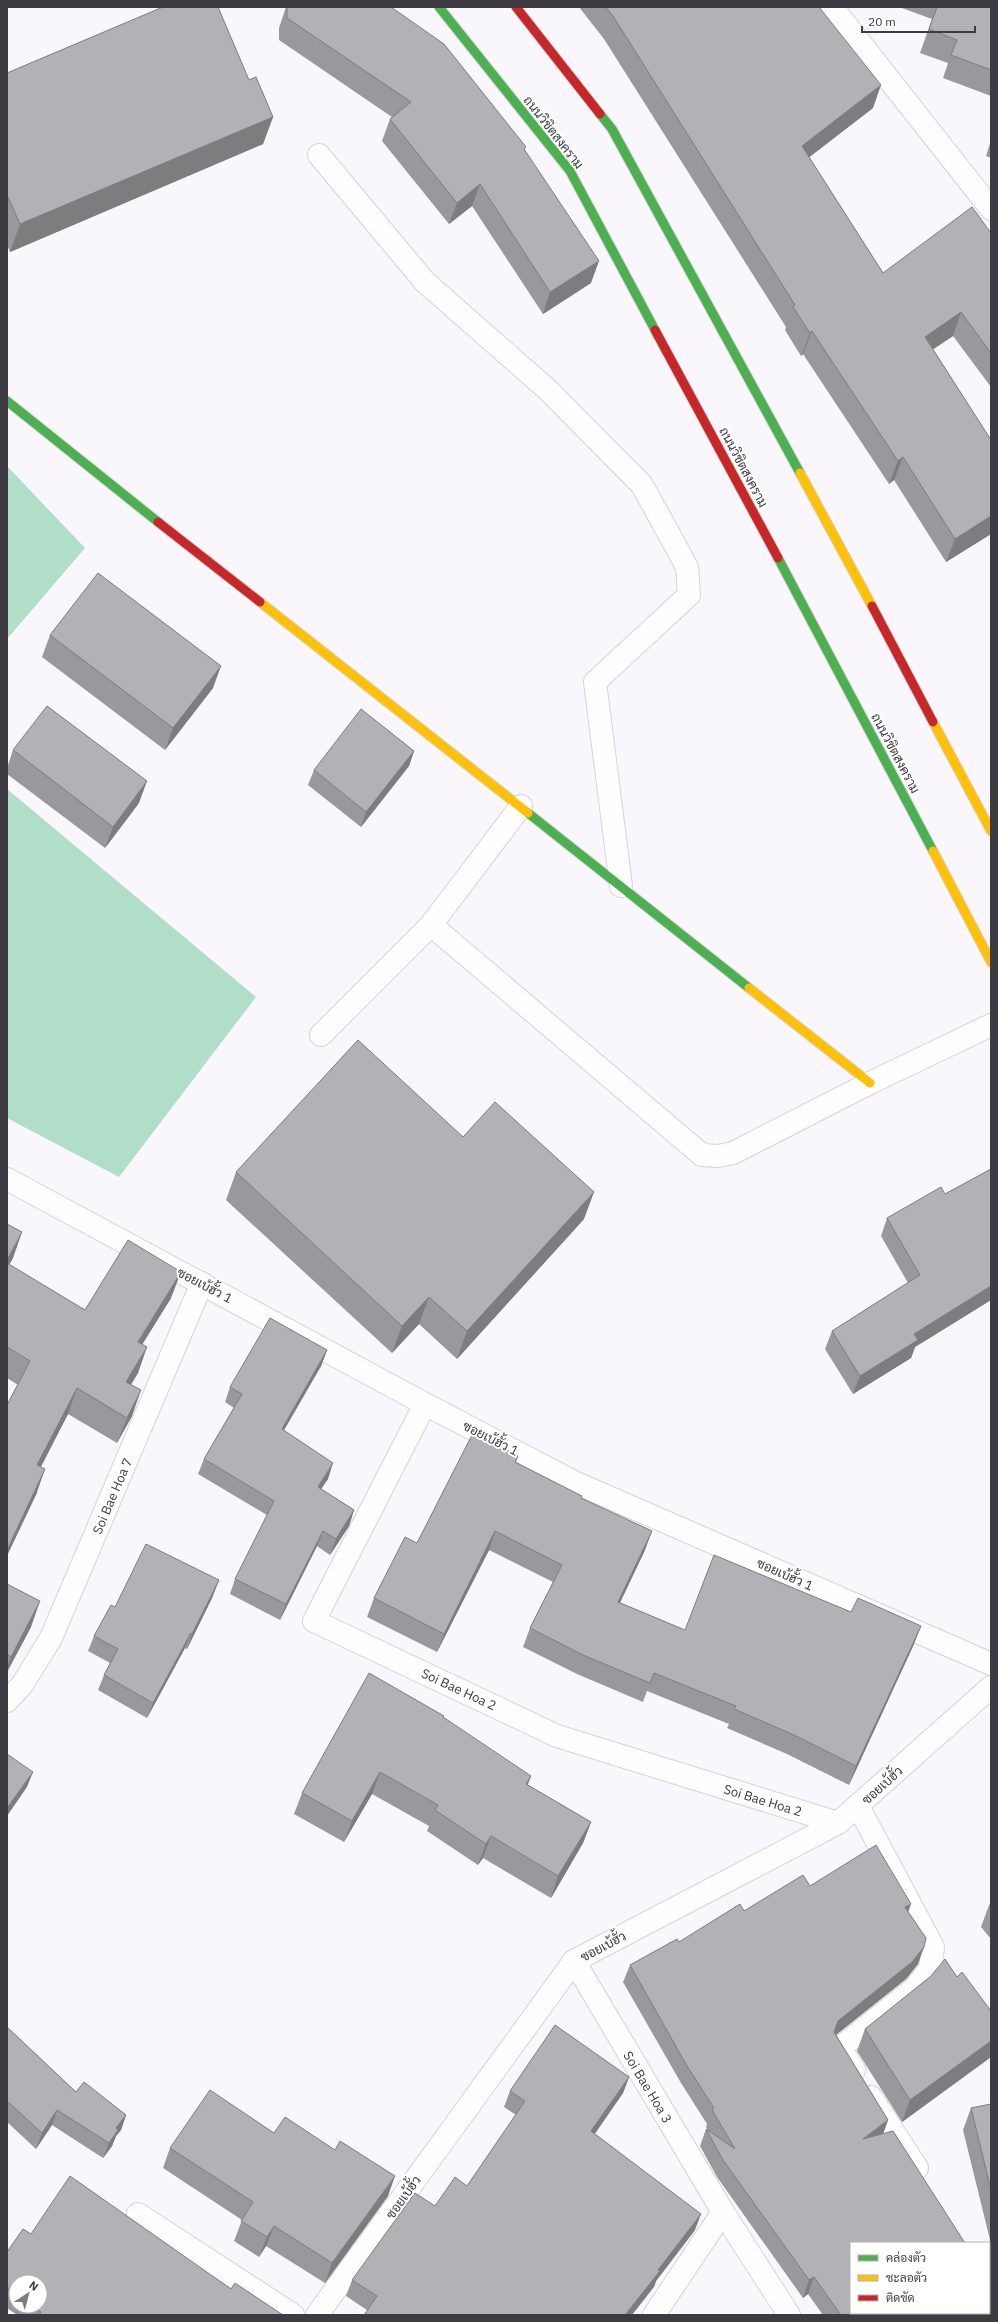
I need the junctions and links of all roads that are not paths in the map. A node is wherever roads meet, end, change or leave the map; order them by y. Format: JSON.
{"nodes":[{"id":1,"x":439,"y":7,"type":"edge"},
{"id":2,"x":516,"y":7,"type":"edge"},
{"id":3,"x":832,"y":7,"type":"edge"},
{"id":4,"x":319,"y":155,"type":"dead end"},
{"id":5,"x":991,"y":209,"type":"edge"},
{"id":6,"x":7,"y":401,"type":"edge"},
{"id":7,"x":521,"y":806,"type":"junction"},
{"id":8,"x":991,"y":832,"type":"edge"},
{"id":9,"x":621,"y":886,"type":"junction"},
{"id":10,"x":431,"y":925,"type":"junction"},
{"id":11,"x":991,"y":962,"type":"edge"},
{"id":12,"x":991,"y":1025,"type":"edge"},
{"id":13,"x":321,"y":1035,"type":"dead end"},
{"id":14,"x":870,"y":1083,"type":"junction"},
{"id":15,"x":7,"y":1179,"type":"edge"},
{"id":16,"x":202,"y":1283,"type":"junction"},
{"id":17,"x":425,"y":1404,"type":"junction"},
{"id":18,"x":991,"y":1664,"type":"edge"},
{"id":19,"x":991,"y":1687,"type":"edge"},
{"id":20,"x":7,"y":1701,"type":"edge"},
{"id":21,"x":858,"y":1806,"type":"junction"},
{"id":22,"x":838,"y":1823,"type":"junction"},
{"id":23,"x":574,"y":1961,"type":"junction"},
{"id":24,"x":917,"y":2168,"type":"edge"},
{"id":25,"x":723,"y":2212,"type":"junction"},
{"id":26,"x":138,"y":2214,"type":"dead end"},
{"id":27,"x":293,"y":2315,"type":"edge"},
{"id":28,"x":317,"y":2315,"type":"edge"},
{"id":29,"x":654,"y":2315,"type":"edge"},
{"id":30,"x":789,"y":2315,"type":"edge"}],
"edges":[{"from":1,"to":11,"type":"main road","name":"ถนนวิชิตสงคราม"},
{"from":2,"to":8,"type":"main road"},
{"from":3,"to":5,"type":"street"},
{"from":4,"to":9,"type":"street"},
{"from":6,"to":7,"type":"main road"},
{"from":7,"to":9,"type":"main road"},
{"from":7,"to":10,"type":"street"},
{"from":9,"to":14,"type":"main road"},
{"from":10,"to":13,"type":"street"},
{"from":10,"to":14,"type":"street"},
{"from":12,"to":14,"type":"street"},
{"from":15,"to":16,"type":"street","name":"ซอยเบ้ฮั้ว 1"},
{"from":16,"to":17,"type":"street","name":"ซอยเบ้ฮั้ว 1"},
{"from":16,"to":20,"type":"street","name":"Soi Bae Hoa 7"},
{"from":17,"to":18,"type":"street","name":"ซอยเบ้ฮั้ว 1"},
{"from":17,"to":22,"type":"street","name":"Soi Bae Hoa 2"},
{"from":19,"to":21,"type":"street","name":"ซอยเบ้ฮั้ว"},
{"from":21,"to":22,"type":"street","name":"ซอยเบ้ฮั้ว"},
{"from":21,"to":24,"type":"street"},
{"from":22,"to":23,"type":"street","name":"ซอยเบ้ฮั้ว"},
{"from":23,"to":25,"type":"street","name":"Soi Bae Hoa 3"},
{"from":23,"to":28,"type":"street","name":"ซอยเบ้ฮั้ว"},
{"from":25,"to":29,"type":"street"},
{"from":25,"to":30,"type":"street","name":"Soi Bae Hoa 3"},
{"from":26,"to":27,"type":"street"}]}
